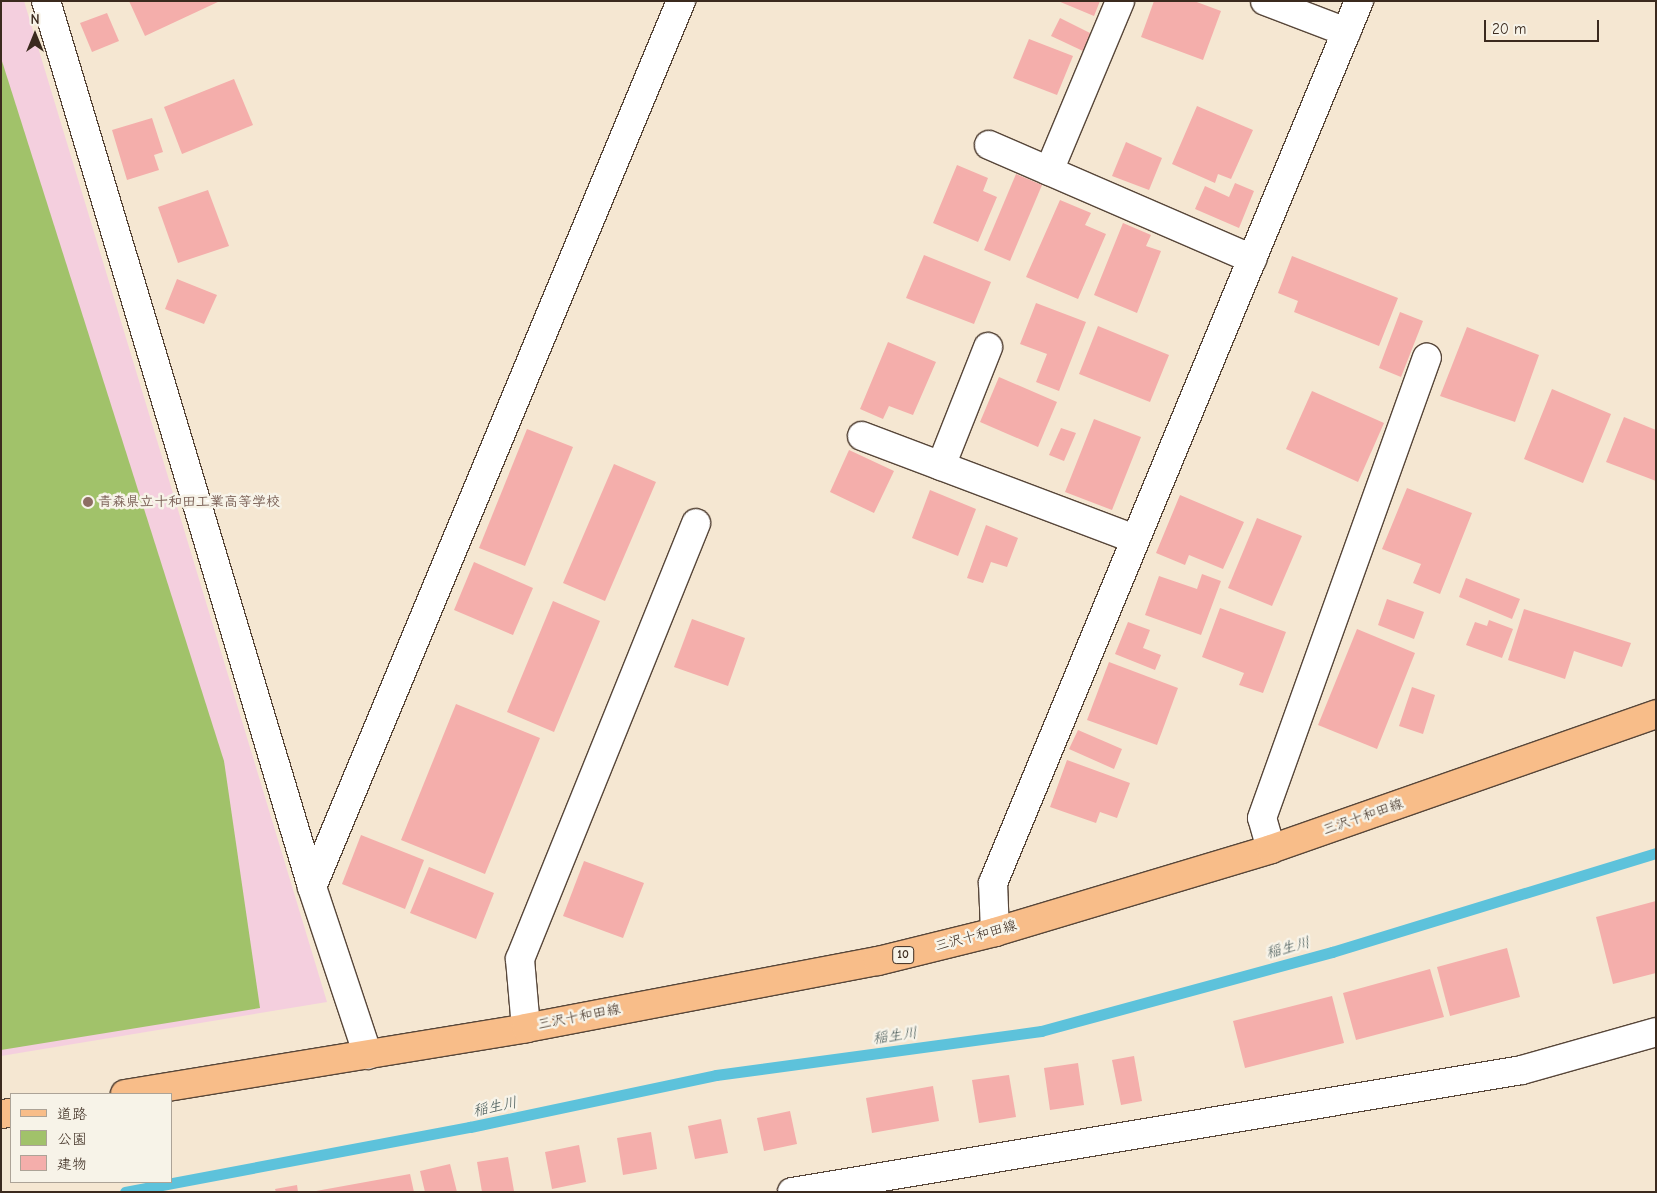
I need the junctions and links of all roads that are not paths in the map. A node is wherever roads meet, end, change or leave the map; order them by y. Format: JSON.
{"nodes":[{"id":1,"x":46,"y":1,"type":"edge"},
{"id":2,"x":681,"y":1,"type":"edge"},
{"id":3,"x":1120,"y":1,"type":"edge"},
{"id":4,"x":1265,"y":1,"type":"edge"},
{"id":5,"x":1359,"y":1,"type":"edge"},
{"id":6,"x":1346,"y":32,"type":"junction"},
{"id":7,"x":989,"y":145,"type":"dead end"},
{"id":8,"x":1049,"y":171,"type":"junction"},
{"id":9,"x":1252,"y":259,"type":"junction"},
{"id":10,"x":988,"y":347,"type":"dead end"},
{"id":11,"x":1427,"y":358,"type":"dead end"},
{"id":12,"x":862,"y":436,"type":"dead end"},
{"id":13,"x":941,"y":466,"type":"junction"},
{"id":14,"x":696,"y":523,"type":"dead end"},
{"id":15,"x":1135,"y":540,"type":"junction"},
{"id":16,"x":1656,"y":714,"type":"edge"},
{"id":17,"x":1272,"y":849,"type":"junction"},
{"id":18,"x":312,"y":887,"type":"junction"},
{"id":19,"x":995,"y":932,"type":"junction"},
{"id":20,"x":526,"y":1028,"type":"junction"},
{"id":21,"x":1656,"y":1032,"type":"edge"},
{"id":22,"x":368,"y":1055,"type":"junction"},
{"id":23,"x":131,"y":1093,"type":"edge"},
{"id":24,"x":934,"y":1181,"type":"edge"},
{"id":25,"x":792,"y":1192,"type":"edge"}],
"edges":[{"from":1,"to":18,"type":"street"},
{"from":2,"to":18,"type":"street"},
{"from":3,"to":8,"type":"street"},
{"from":4,"to":6,"type":"street"},
{"from":5,"to":6,"type":"street"},
{"from":6,"to":9,"type":"street"},
{"from":7,"to":8,"type":"street"},
{"from":8,"to":9,"type":"street"},
{"from":9,"to":15,"type":"street"},
{"from":10,"to":13,"type":"street"},
{"from":11,"to":17,"type":"street"},
{"from":12,"to":13,"type":"street"},
{"from":13,"to":15,"type":"street"},
{"from":14,"to":20,"type":"street"},
{"from":15,"to":19,"type":"street"},
{"from":16,"to":17,"type":"main road","name":"三沢十和田線","number":"10"},
{"from":17,"to":19,"type":"main road","name":"三沢十和田線","number":"10"},
{"from":18,"to":22,"type":"street"},
{"from":19,"to":20,"type":"main road","name":"三沢十和田線","number":"10"},
{"from":20,"to":22,"type":"main road","name":"三沢十和田線","number":"10"},
{"from":21,"to":24,"type":"street"},
{"from":22,"to":23,"type":"main road","name":"三沢十和田線","number":"10"},
{"from":24,"to":25,"type":"street"}]}
